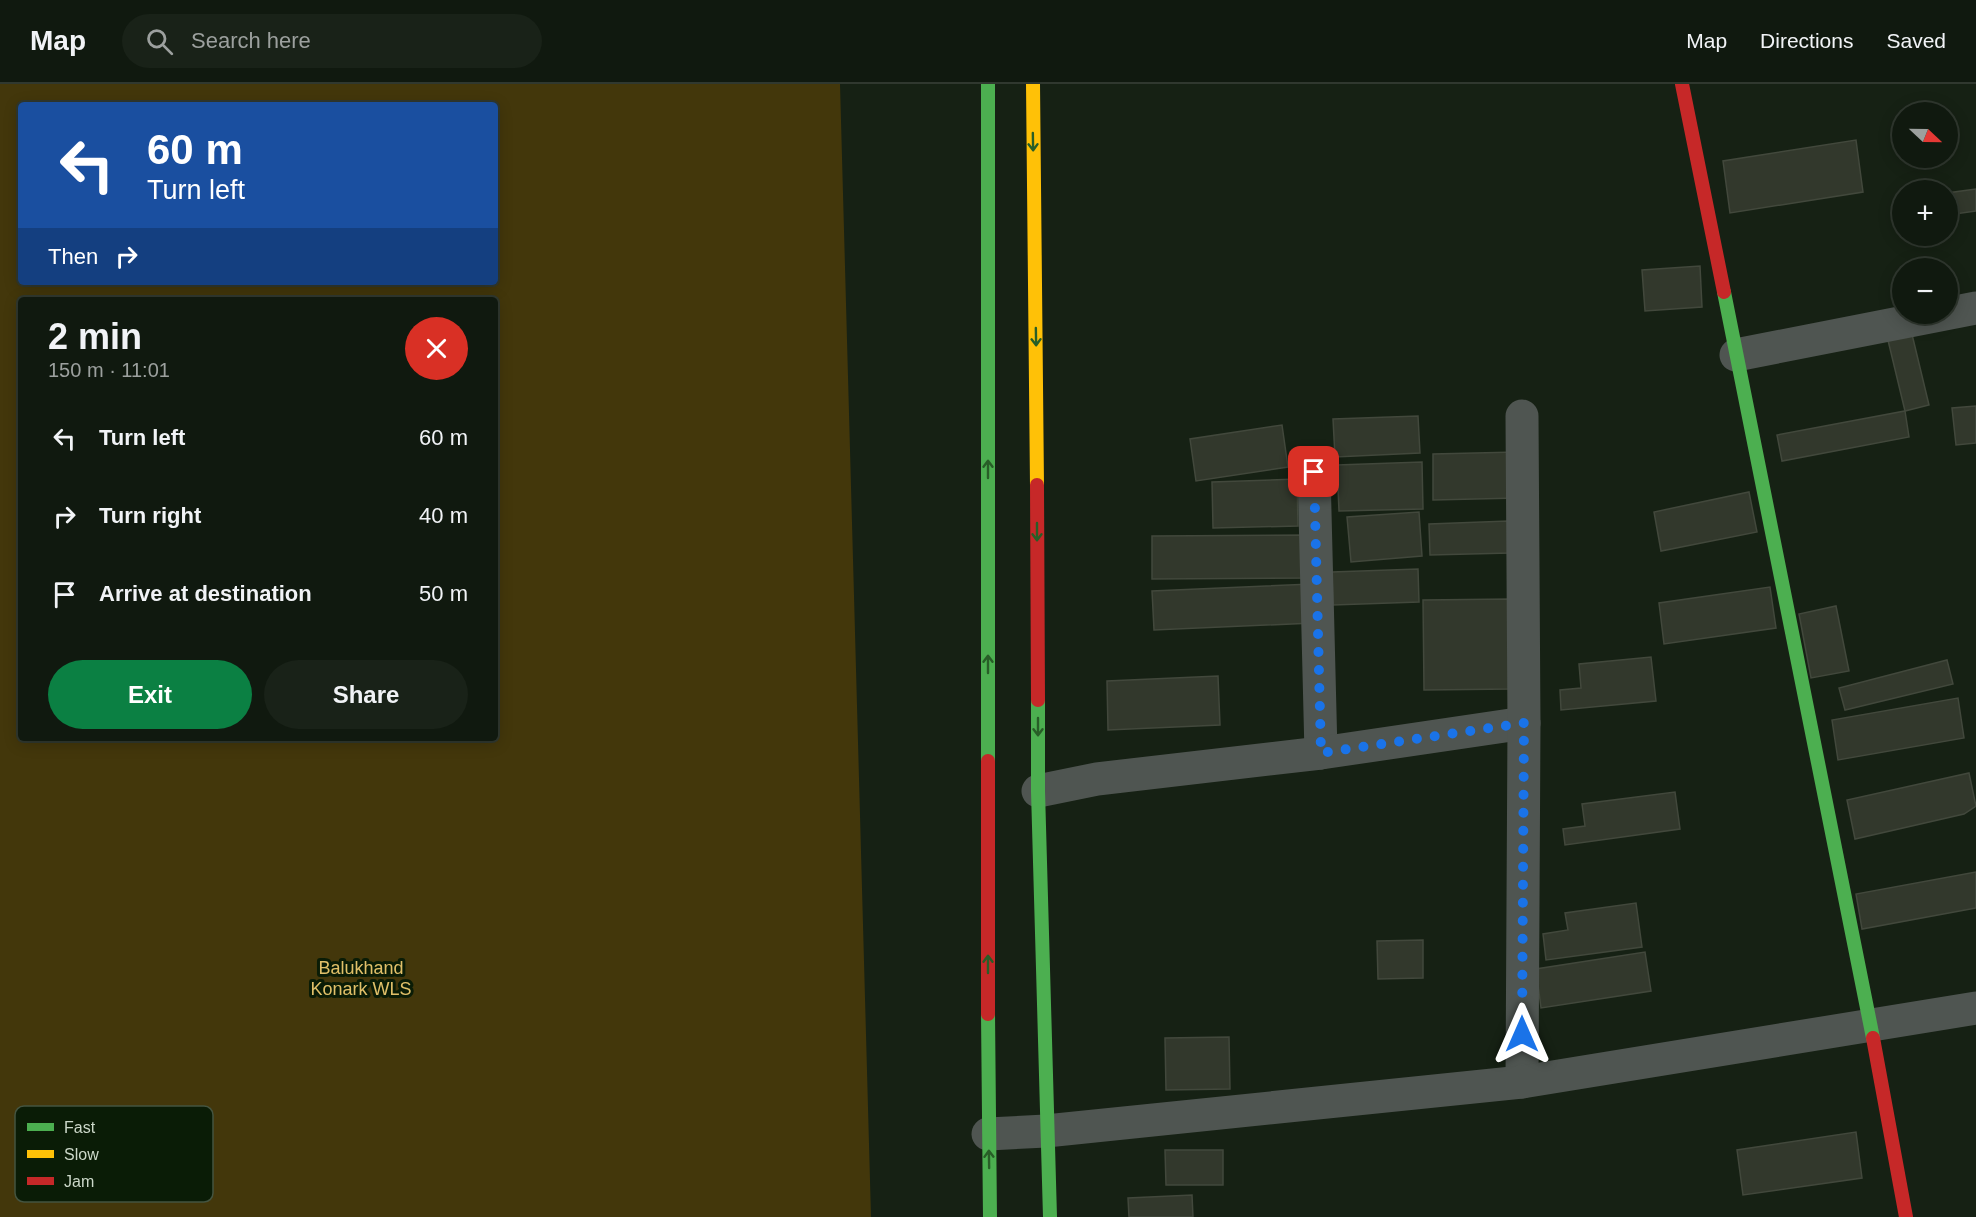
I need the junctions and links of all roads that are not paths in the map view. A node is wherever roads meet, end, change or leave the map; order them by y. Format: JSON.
{"nodes":[{"id":1,"x":987,"y":84,"type":"edge"},
{"id":2,"x":1033,"y":84,"type":"edge"},
{"id":3,"x":1682,"y":84,"type":"edge"},
{"id":4,"x":1976,"y":308,"type":"edge"},
{"id":5,"x":1736,"y":354,"type":"junction"},
{"id":6,"x":1522,"y":416,"type":"dead end"},
{"id":7,"x":1314,"y":472,"type":"dead end"},
{"id":8,"x":1524,"y":723,"type":"junction"},
{"id":9,"x":1321,"y":753,"type":"junction"},
{"id":10,"x":1038,"y":791,"type":"junction"},
{"id":11,"x":1976,"y":1008,"type":"edge"},
{"id":12,"x":1871,"y":1026,"type":"junction"},
{"id":13,"x":1522,"y":1082,"type":"junction"},
{"id":14,"x":1046,"y":1131,"type":"junction"},
{"id":15,"x":988,"y":1134,"type":"junction"},
{"id":16,"x":990,"y":1217,"type":"edge"},
{"id":17,"x":1050,"y":1217,"type":"edge"},
{"id":18,"x":1906,"y":1217,"type":"edge"}],
"edges":[{"from":15,"to":1,"type":"main road","one_way":true},
{"from":2,"to":10,"type":"main road","one_way":true},
{"from":3,"to":5,"type":"main road"},
{"from":4,"to":5,"type":"street"},
{"from":5,"to":12,"type":"main road"},
{"from":6,"to":8,"type":"street"},
{"from":7,"to":9,"type":"street"},
{"from":8,"to":9,"type":"street"},
{"from":8,"to":13,"type":"street"},
{"from":9,"to":10,"type":"street"},
{"from":10,"to":14,"type":"main road"},
{"from":11,"to":12,"type":"street"},
{"from":12,"to":13,"type":"street"},
{"from":12,"to":18,"type":"main road"},
{"from":13,"to":14,"type":"street"},
{"from":14,"to":15,"type":"street"},
{"from":14,"to":17,"type":"main road"},
{"from":16,"to":15,"type":"main road","one_way":true}]}
